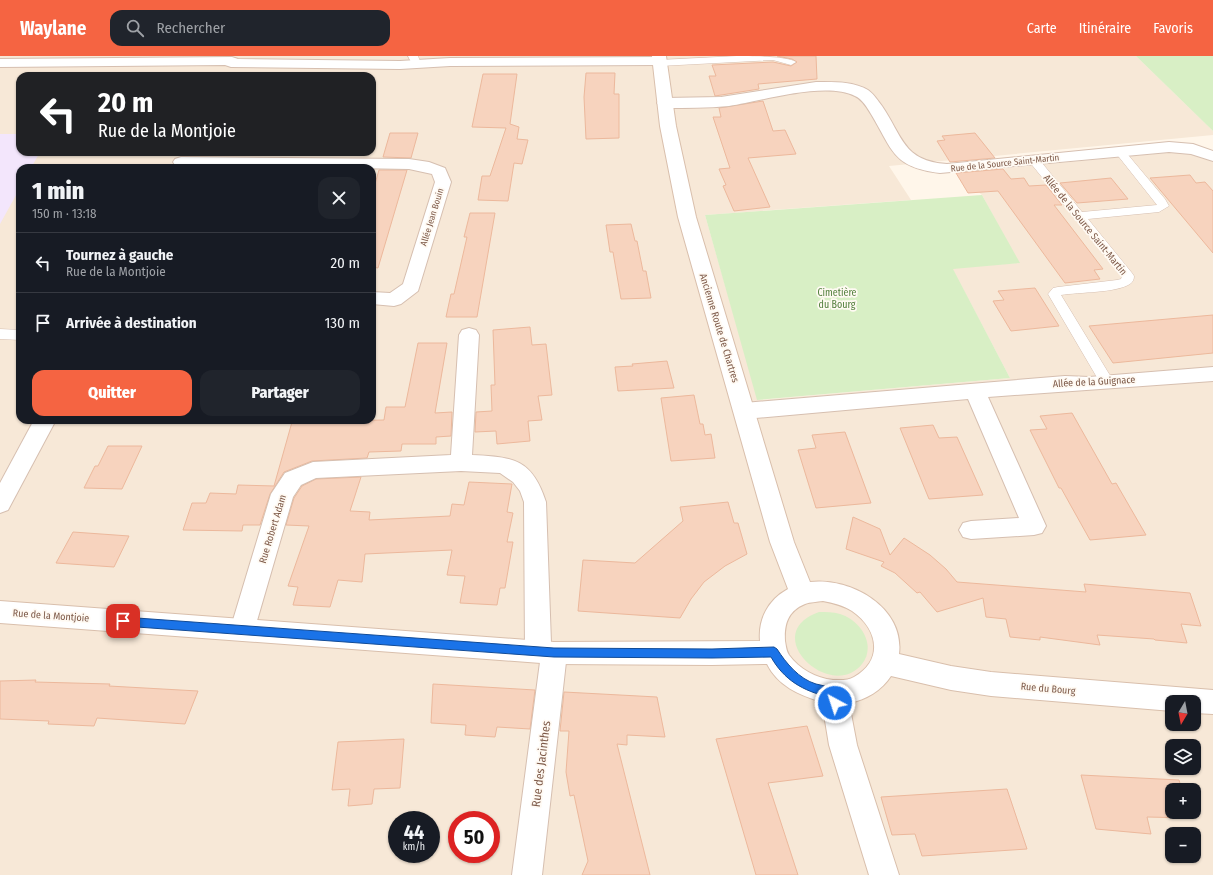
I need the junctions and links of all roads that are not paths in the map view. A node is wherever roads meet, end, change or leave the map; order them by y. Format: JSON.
{"nodes":[{"id":1,"x":414,"y":60,"type":"edge"},
{"id":2,"x":659,"y":60,"type":"edge"},
{"id":3,"x":791,"y":62,"type":"dead end"},
{"id":4,"x":0,"y":63,"type":"edge"},
{"id":5,"x":231,"y":64,"type":"edge"},
{"id":6,"x":665,"y":103,"type":"junction"},
{"id":7,"x":1120,"y":152,"type":"junction"},
{"id":8,"x":1213,"y":156,"type":"edge"},
{"id":9,"x":182,"y":160,"type":"edge"},
{"id":10,"x":1034,"y":160,"type":"junction"},
{"id":11,"x":1079,"y":216,"type":"junction"},
{"id":12,"x":376,"y":298,"type":"edge"},
{"id":13,"x":0,"y":334,"type":"edge"},
{"id":14,"x":16,"y":335,"type":"edge"},
{"id":15,"x":469,"y":335,"type":"dead end"},
{"id":16,"x":1213,"y":374,"type":"edge"},
{"id":17,"x":1107,"y":382,"type":"junction"},
{"id":18,"x":975,"y":392,"type":"junction"},
{"id":19,"x":744,"y":411,"type":"junction"},
{"id":20,"x":43,"y":424,"type":"edge"},
{"id":21,"x":461,"y":462,"type":"junction"},
{"id":22,"x":0,"y":504,"type":"edge"},
{"id":23,"x":971,"y":530,"type":"dead end"},
{"id":24,"x":802,"y":594,"type":"junction"},
{"id":25,"x":0,"y":612,"type":"edge"},
{"id":26,"x":243,"y":630,"type":"junction"},
{"id":27,"x":546,"y":652,"type":"junction"},
{"id":28,"x":774,"y":652,"type":"junction"},
{"id":29,"x":886,"y":663,"type":"junction"},
{"id":30,"x":834,"y":693,"type":"junction"},
{"id":31,"x":1213,"y":702,"type":"edge"},
{"id":32,"x":527,"y":875,"type":"edge"},
{"id":33,"x":884,"y":875,"type":"edge"}],
"edges":[{"from":1,"to":2,"type":"street"},
{"from":1,"to":5,"type":"street"},
{"from":2,"to":3,"type":"lane"},
{"from":2,"to":6,"type":"street","name":"Ancienne Route de Chartres"},
{"from":4,"to":5,"type":"street"},
{"from":6,"to":10,"type":"street","name":"Rue de la Source Saint-Martin"},
{"from":6,"to":19,"type":"street","name":"Ancienne Route de Chartres"},
{"from":7,"to":8,"type":"street","name":"Rue de la Source Saint-Martin"},
{"from":7,"to":10,"type":"street","name":"Rue de la Source Saint-Martin"},
{"from":7,"to":11,"type":"lane"},
{"from":9,"to":12,"type":"street","name":"Allée Jean Bouin"},
{"from":10,"to":11,"type":"lane","name":"Allée de la Source Saint-Martin"},
{"from":11,"to":17,"type":"lane","name":"Allée de la Source Saint-Martin"},
{"from":13,"to":14,"type":"lane"},
{"from":15,"to":21,"type":"street"},
{"from":16,"to":17,"type":"street","name":"Allée de la Guignace"},
{"from":17,"to":18,"type":"street","name":"Allée de la Guignace"},
{"from":18,"to":19,"type":"street","name":"Allée de la Guignace"},
{"from":18,"to":23,"type":"street"},
{"from":19,"to":24,"type":"street","name":"Ancienne Route de Chartres"},
{"from":20,"to":22,"type":"street"},
{"from":21,"to":26,"type":"street","name":"Rue Robert Adam"},
{"from":21,"to":27,"type":"street","name":"Rue Robert Adam"},
{"from":24,"to":28,"type":"street"},
{"from":24,"to":29,"type":"street"},
{"from":25,"to":26,"type":"street","name":"Rue de la Montjoie"},
{"from":26,"to":27,"type":"street","name":"Rue de la Montjoie"},
{"from":27,"to":28,"type":"street","name":"Rue de la Montjoie"},
{"from":27,"to":32,"type":"street","name":"Rue des Jacinthes"},
{"from":28,"to":30,"type":"street"},
{"from":29,"to":30,"type":"street"},
{"from":29,"to":31,"type":"street","name":"Rue du Bourg"},
{"from":30,"to":33,"type":"street"}]}
